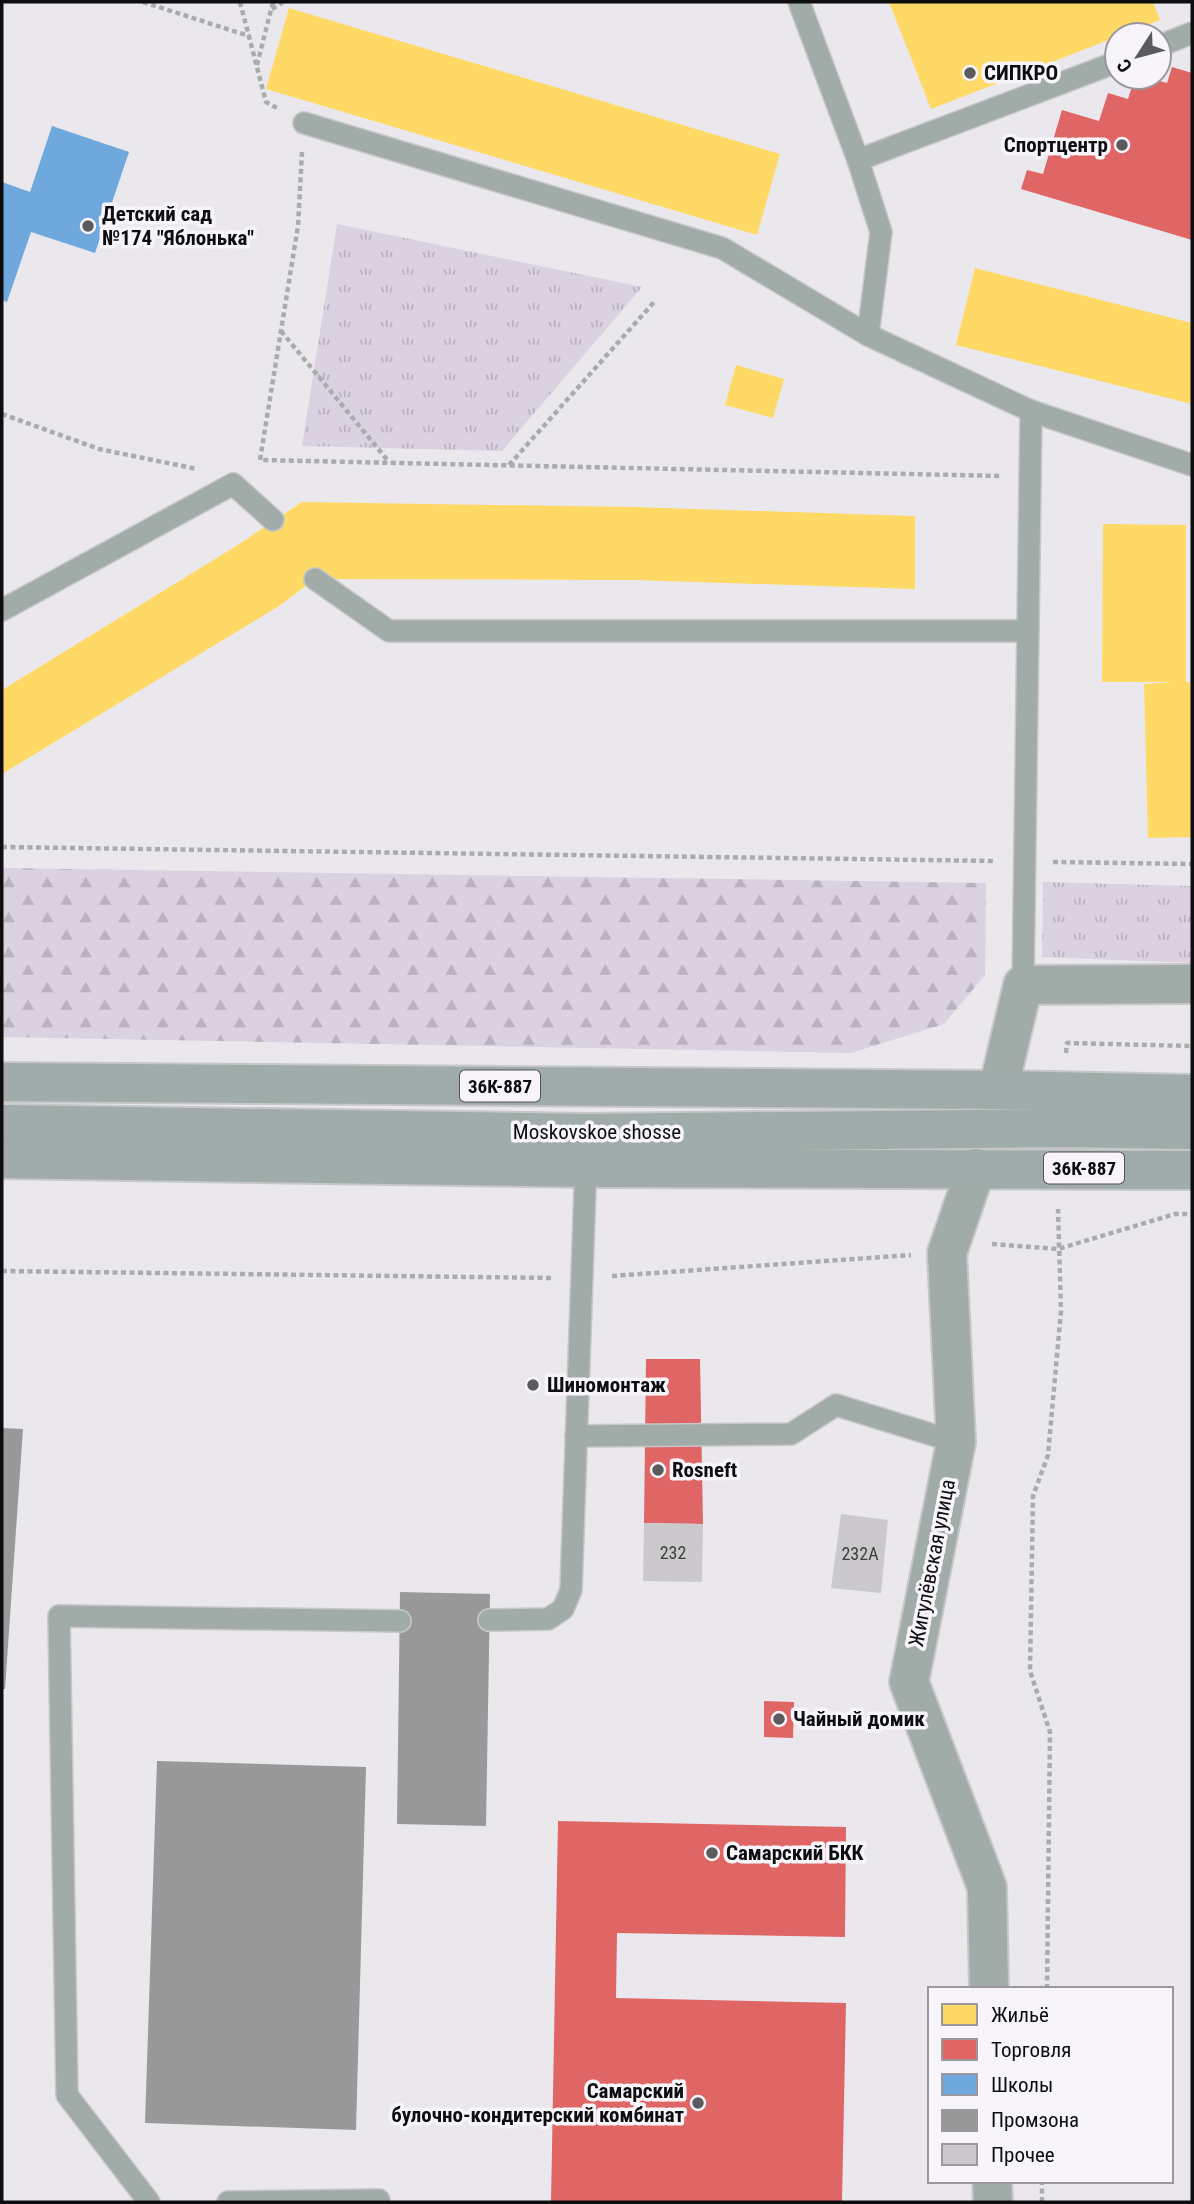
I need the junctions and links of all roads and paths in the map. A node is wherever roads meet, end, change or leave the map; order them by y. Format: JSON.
{"nodes":[{"id":1,"x":143,"y":2,"type":"edge"},
{"id":2,"x":240,"y":2,"type":"edge"},
{"id":3,"x":273,"y":2,"type":"edge"},
{"id":4,"x":283,"y":2,"type":"edge"},
{"id":5,"x":799,"y":2,"type":"edge"},
{"id":6,"x":271,"y":9,"type":"junction"},
{"id":7,"x":1192,"y":33,"type":"edge"},
{"id":8,"x":249,"y":36,"type":"junction"},
{"id":9,"x":1173,"y":40,"type":"edge"},
{"id":10,"x":257,"y":65,"type":"junction"},
{"id":11,"x":1103,"y":67,"type":"edge"},
{"id":12,"x":304,"y":123,"type":"junction"},
{"id":13,"x":858,"y":160,"type":"junction"},
{"id":14,"x":655,"y":301,"type":"dead end"},
{"id":15,"x":281,"y":331,"type":"junction"},
{"id":16,"x":868,"y":335,"type":"junction"},
{"id":17,"x":1031,"y":411,"type":"junction"},
{"id":18,"x":2,"y":414,"type":"edge"},
{"id":19,"x":260,"y":460,"type":"junction"},
{"id":20,"x":247,"y":461,"type":"dead end"},
{"id":21,"x":389,"y":463,"type":"junction"},
{"id":22,"x":508,"y":466,"type":"junction"},
{"id":23,"x":1192,"y":466,"type":"edge"},
{"id":24,"x":209,"y":467,"type":"dead end"},
{"id":25,"x":1030,"y":477,"type":"junction"},
{"id":26,"x":273,"y":520,"type":"dead end"},
{"id":27,"x":314,"y":579,"type":"dead end"},
{"id":28,"x":2,"y":610,"type":"edge"},
{"id":29,"x":1028,"y":631,"type":"junction"},
{"id":30,"x":2,"y":846,"type":"edge"},
{"id":31,"x":1023,"y":862,"type":"junction"},
{"id":32,"x":1192,"y":864,"type":"edge"},
{"id":33,"x":1192,"y":984,"type":"edge"},
{"id":34,"x":1023,"y":985,"type":"junction"},
{"id":35,"x":1067,"y":1043,"type":"dead end"},
{"id":36,"x":1192,"y":1046,"type":"edge"},
{"id":37,"x":2,"y":1082,"type":"edge"},
{"id":38,"x":998,"y":1090,"type":"junction"},
{"id":39,"x":1192,"y":1094,"type":"edge"},
{"id":40,"x":2,"y":1124,"type":"edge"},
{"id":41,"x":989,"y":1129,"type":"junction"},
{"id":42,"x":1192,"y":1130,"type":"edge"},
{"id":43,"x":586,"y":1150,"type":"junction"},
{"id":44,"x":2,"y":1159,"type":"edge"},
{"id":45,"x":976,"y":1168,"type":"junction"},
{"id":46,"x":1192,"y":1170,"type":"edge"},
{"id":47,"x":1058,"y":1249,"type":"dead end"},
{"id":48,"x":576,"y":1436,"type":"junction"},
{"id":49,"x":956,"y":1442,"type":"junction"},
{"id":50,"x":489,"y":1620,"type":"dead end"},
{"id":51,"x":400,"y":1621,"type":"dead end"},
{"id":52,"x":989,"y":1987,"type":"edge"},
{"id":53,"x":1047,"y":1987,"type":"edge"},
{"id":54,"x":992,"y":2183,"type":"edge"},
{"id":55,"x":1042,"y":2183,"type":"edge"},
{"id":56,"x":379,"y":2200,"type":"dead end"},
{"id":57,"x":149,"y":2202,"type":"edge"},
{"id":58,"x":228,"y":2202,"type":"edge"},
{"id":59,"x":993,"y":2202,"type":"edge"},
{"id":60,"x":1041,"y":2202,"type":"edge"}],
"edges":[{"from":1,"to":8,"type":"path"},
{"from":2,"to":8,"type":"path"},
{"from":3,"to":6,"type":"path"},
{"from":4,"to":6,"type":"path"},
{"from":5,"to":13,"type":"lane"},
{"from":6,"to":10,"type":"path"},
{"from":7,"to":9,"type":"lane"},
{"from":8,"to":10,"type":"path"},
{"from":10,"to":12,"type":"path"},
{"from":11,"to":13,"type":"lane"},
{"from":12,"to":15,"type":"path"},
{"from":12,"to":16,"type":"lane"},
{"from":13,"to":16,"type":"lane"},
{"from":14,"to":22,"type":"path"},
{"from":15,"to":19,"type":"path"},
{"from":15,"to":21,"type":"path"},
{"from":16,"to":17,"type":"lane"},
{"from":17,"to":23,"type":"lane"},
{"from":17,"to":25,"type":"lane"},
{"from":18,"to":24,"type":"path"},
{"from":19,"to":20,"type":"path"},
{"from":19,"to":21,"type":"path"},
{"from":21,"to":22,"type":"path"},
{"from":22,"to":25,"type":"path"},
{"from":25,"to":29,"type":"lane"},
{"from":26,"to":28,"type":"lane"},
{"from":27,"to":29,"type":"lane"},
{"from":29,"to":31,"type":"lane"},
{"from":30,"to":31,"type":"path"},
{"from":31,"to":32,"type":"path"},
{"from":31,"to":34,"type":"lane"},
{"from":33,"to":34,"type":"street"},
{"from":34,"to":38,"type":"street"},
{"from":35,"to":36,"type":"path"},
{"from":37,"to":38,"type":"main road","number":"36К-887"},
{"from":38,"to":39,"type":"main road","number":"36К-887"},
{"from":38,"to":41,"type":"main road","name":"Жигулёвская улица"},
{"from":40,"to":43,"type":"main road","name":"Moskovskoe shosse","number":"36К-887"},
{"from":41,"to":42,"type":"main road","name":"Moskovskoe shosse","number":"36К-887"},
{"from":41,"to":43,"type":"main road","name":"Moskovskoe shosse","number":"36К-887"},
{"from":41,"to":45,"type":"main road","name":"Жигулёвская улица"},
{"from":43,"to":44,"type":"main road","name":"Moskovskoe shosse","number":"36К-887"},
{"from":43,"to":45,"type":"main road","name":"Moskovskoe shosse","number":"36К-887"},
{"from":43,"to":48,"type":"lane"},
{"from":45,"to":46,"type":"main road","name":"Moskovskoe shosse","number":"36К-887"},
{"from":45,"to":49,"type":"street","name":"Жигулёвская улица"},
{"from":47,"to":53,"type":"path"},
{"from":48,"to":49,"type":"lane"},
{"from":48,"to":50,"type":"lane"},
{"from":49,"to":52,"type":"street","name":"Жигулёвская улица"},
{"from":51,"to":57,"type":"lane"},
{"from":54,"to":59,"type":"street"},
{"from":55,"to":60,"type":"path"},
{"from":56,"to":58,"type":"lane"}]}
